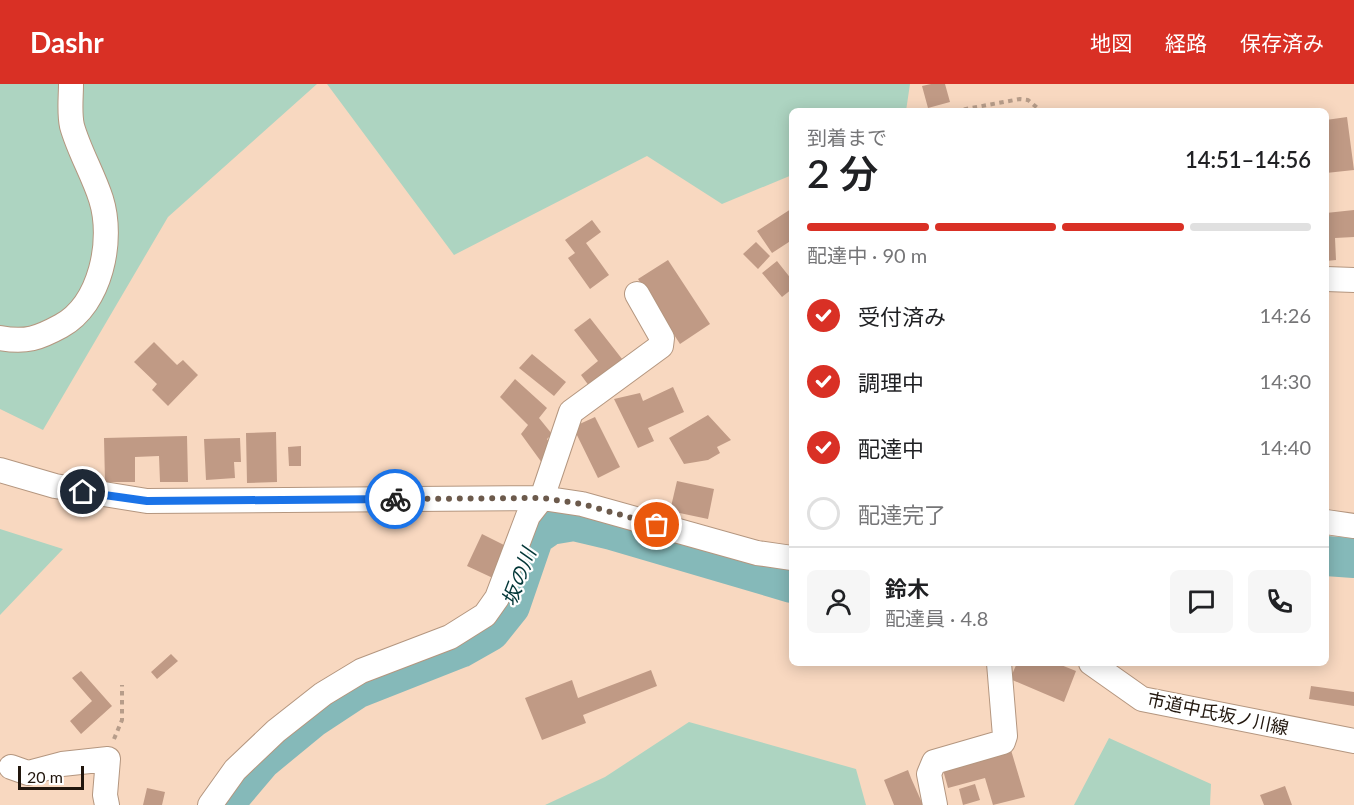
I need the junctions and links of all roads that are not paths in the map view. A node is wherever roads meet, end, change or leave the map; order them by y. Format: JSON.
{"nodes":[{"id":1,"x":71,"y":84,"type":"edge"},
{"id":2,"x":1329,"y":279,"type":"edge"},
{"id":3,"x":1354,"y":280,"type":"edge"},
{"id":4,"x":637,"y":294,"type":"dead end"},
{"id":5,"x":0,"y":338,"type":"edge"},
{"id":6,"x":0,"y":470,"type":"edge"},
{"id":7,"x":542,"y":498,"type":"junction"},
{"id":8,"x":1329,"y":522,"type":"edge"},
{"id":9,"x":1354,"y":526,"type":"edge"},
{"id":10,"x":789,"y":558,"type":"edge"},
{"id":11,"x":999,"y":666,"type":"edge"},
{"id":12,"x":1095,"y":666,"type":"edge"},
{"id":13,"x":1354,"y":741,"type":"edge"},
{"id":14,"x":11,"y":767,"type":"dead end"},
{"id":15,"x":107,"y":805,"type":"edge"},
{"id":16,"x":210,"y":805,"type":"edge"},
{"id":17,"x":935,"y":805,"type":"edge"}],
"edges":[{"from":1,"to":5,"type":"street"},
{"from":2,"to":3,"type":"street"},
{"from":4,"to":7,"type":"street"},
{"from":6,"to":7,"type":"street"},
{"from":7,"to":10,"type":"street"},
{"from":7,"to":16,"type":"street"},
{"from":8,"to":9,"type":"street"},
{"from":11,"to":17,"type":"street"},
{"from":12,"to":13,"type":"street","name":"市道中氏坂ノ川線"},
{"from":14,"to":15,"type":"street"}]}
